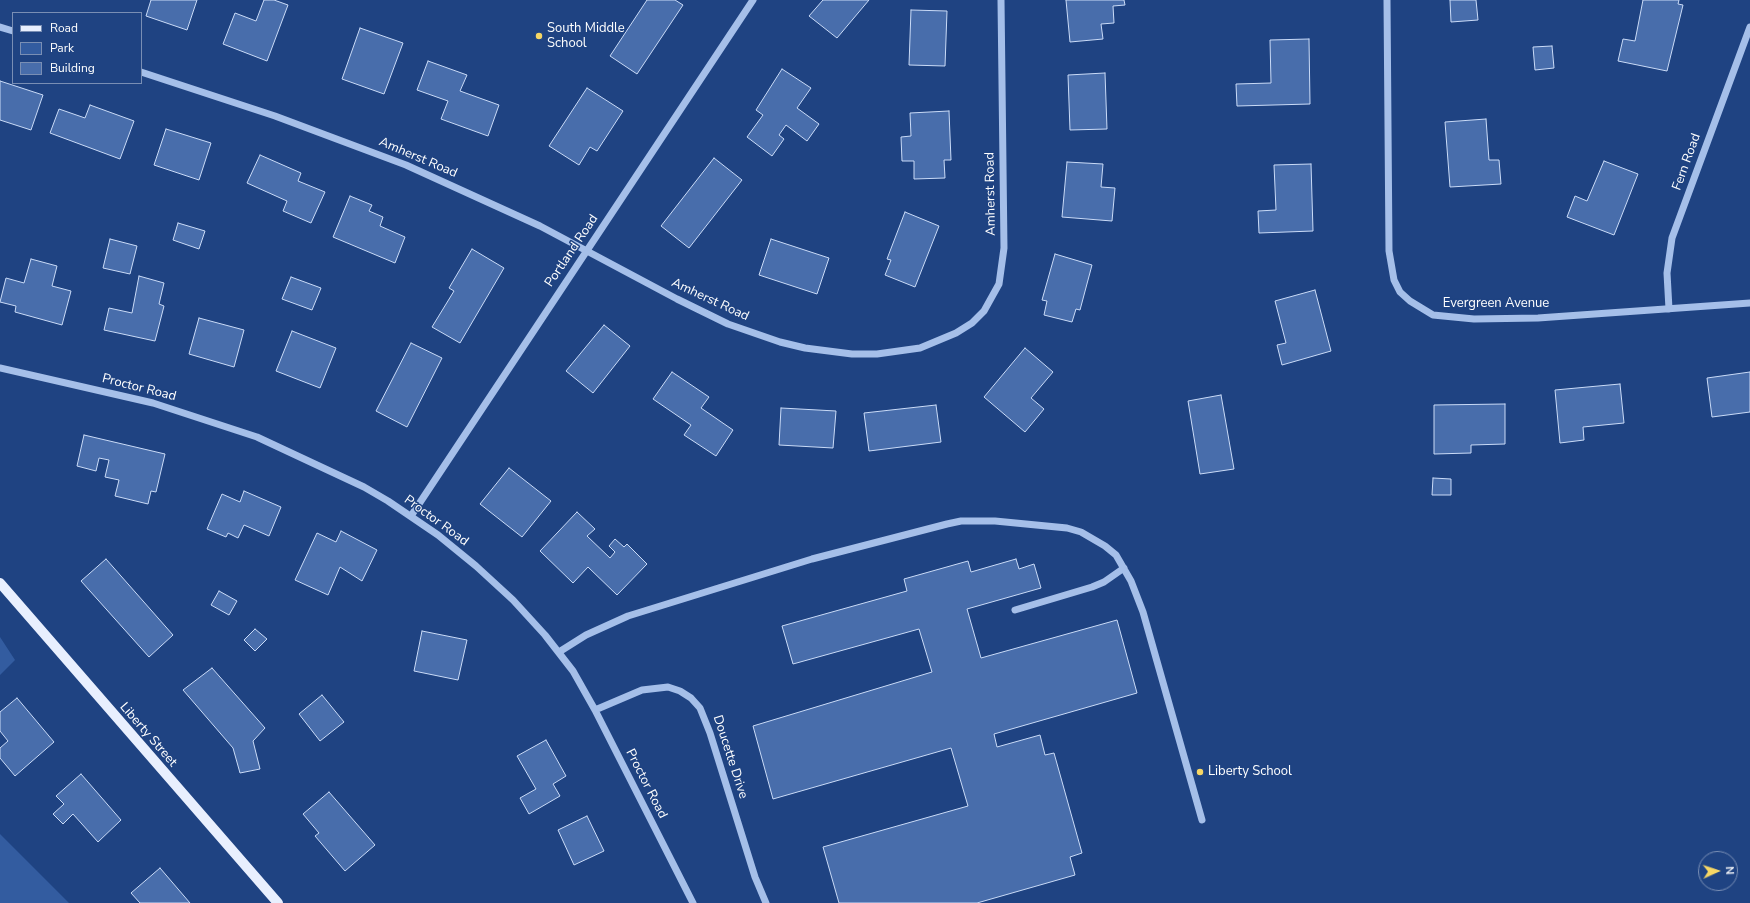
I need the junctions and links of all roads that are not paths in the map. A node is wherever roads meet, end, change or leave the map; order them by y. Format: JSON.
{"nodes":[{"id":1,"x":753,"y":0,"type":"edge"},
{"id":2,"x":1001,"y":0,"type":"edge"},
{"id":3,"x":1387,"y":0,"type":"edge"},
{"id":4,"x":0,"y":27,"type":"edge"},
{"id":5,"x":1750,"y":27,"type":"edge"},
{"id":6,"x":12,"y":31,"type":"edge"},
{"id":7,"x":142,"y":72,"type":"edge"},
{"id":8,"x":587,"y":251,"type":"junction"},
{"id":9,"x":1750,"y":303,"type":"edge"},
{"id":10,"x":1669,"y":309,"type":"junction"},
{"id":11,"x":0,"y":368,"type":"edge"},
{"id":12,"x":411,"y":516,"type":"junction"},
{"id":13,"x":1124,"y":568,"type":"junction"},
{"id":14,"x":0,"y":583,"type":"edge"},
{"id":15,"x":1015,"y":610,"type":"dead end"},
{"id":16,"x":560,"y":652,"type":"junction"},
{"id":17,"x":595,"y":710,"type":"junction"},
{"id":18,"x":1202,"y":820,"type":"dead end"},
{"id":19,"x":278,"y":903,"type":"edge"},
{"id":20,"x":693,"y":903,"type":"edge"},
{"id":21,"x":766,"y":903,"type":"edge"}],
"edges":[{"from":1,"to":8,"type":"street","name":"Portland Road"},
{"from":2,"to":8,"type":"street","name":"Amherst Road"},
{"from":3,"to":10,"type":"street","name":"Evergreen Avenue"},
{"from":4,"to":6,"type":"street"},
{"from":5,"to":10,"type":"street","name":"Fern Road"},
{"from":7,"to":8,"type":"street","name":"Amherst Road"},
{"from":8,"to":12,"type":"street","name":"Portland Road"},
{"from":9,"to":10,"type":"street","name":"Evergreen Avenue"},
{"from":11,"to":12,"type":"street","name":"Proctor Road"},
{"from":12,"to":16,"type":"street","name":"Proctor Road"},
{"from":13,"to":15,"type":"street"},
{"from":13,"to":16,"type":"street"},
{"from":13,"to":18,"type":"street"},
{"from":14,"to":19,"type":"main road","name":"Liberty Street"},
{"from":16,"to":17,"type":"street","name":"Proctor Road"},
{"from":17,"to":20,"type":"street","name":"Proctor Road"},
{"from":17,"to":21,"type":"street","name":"Doucette Drive"}]}
